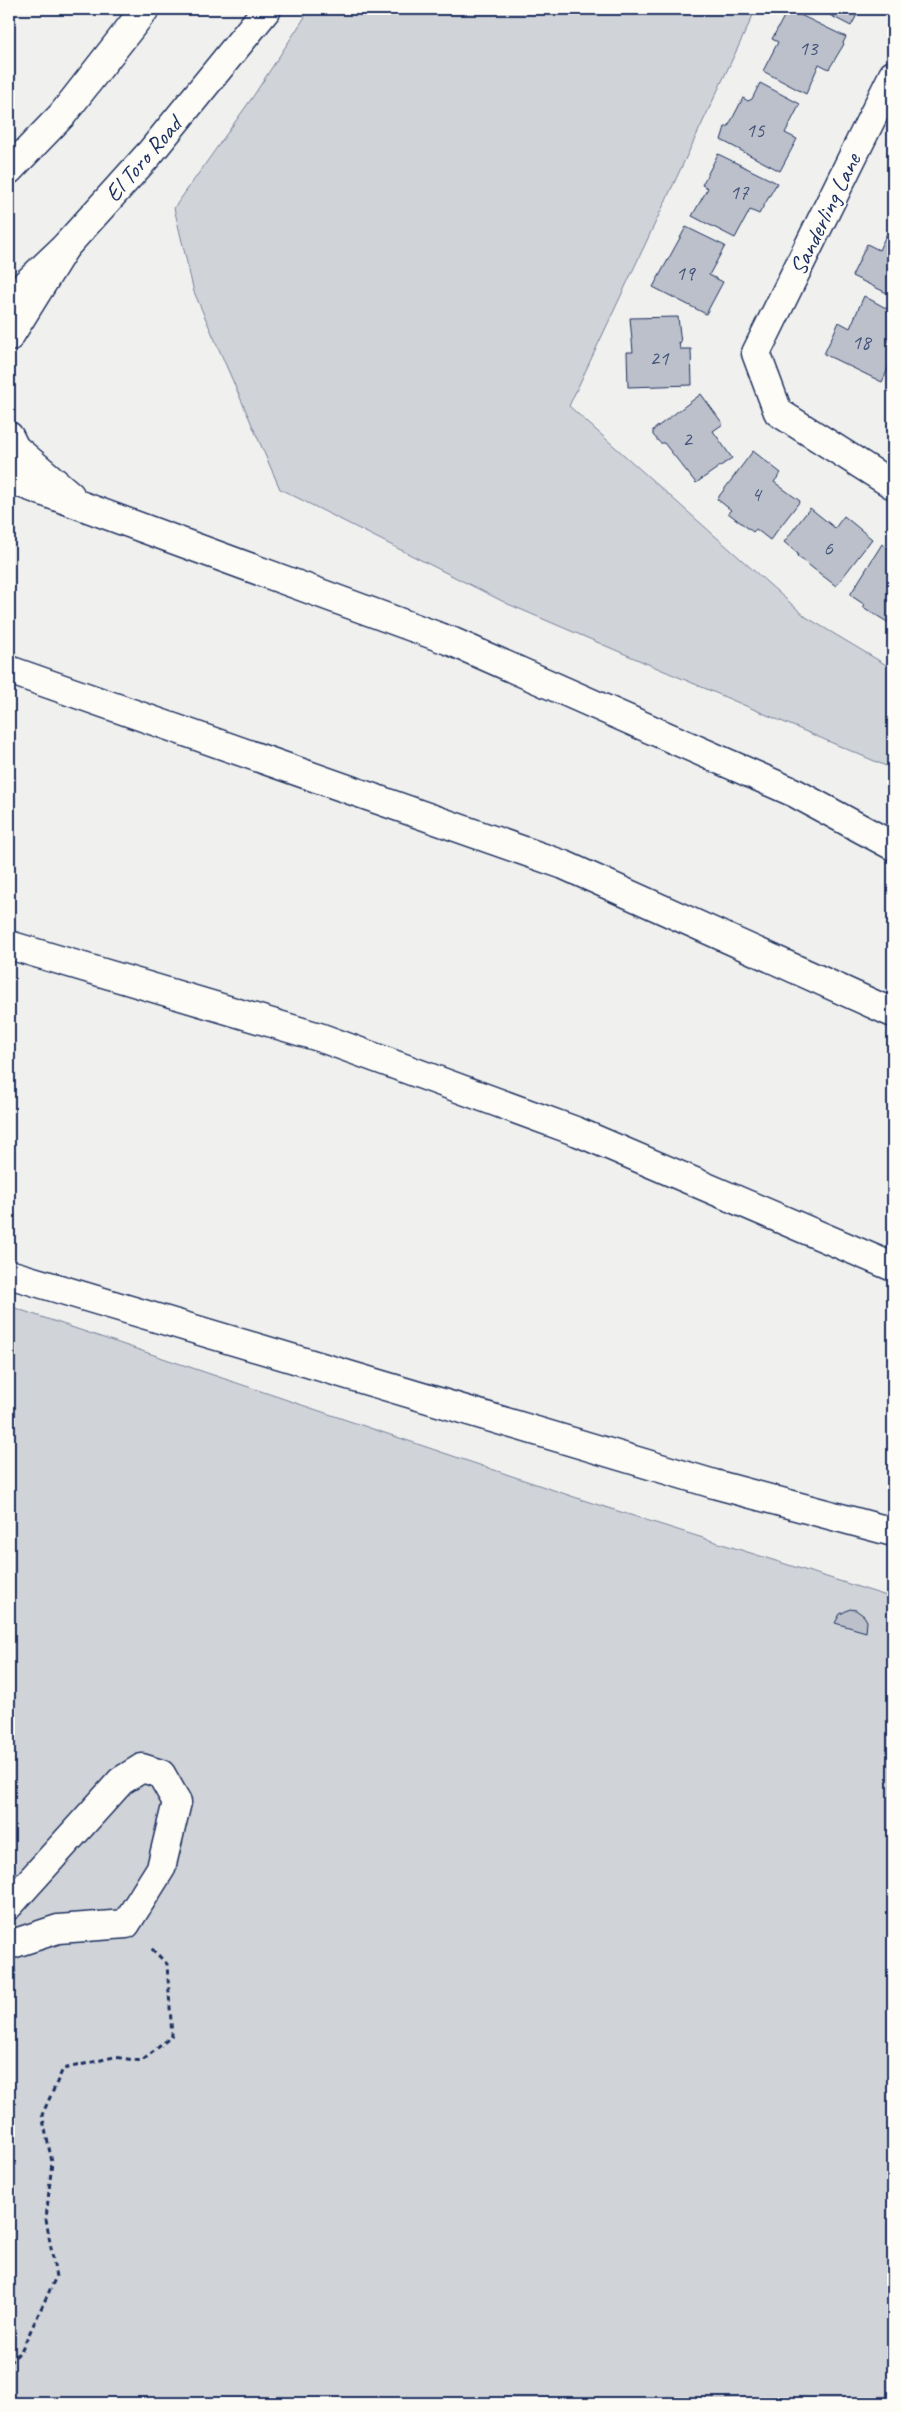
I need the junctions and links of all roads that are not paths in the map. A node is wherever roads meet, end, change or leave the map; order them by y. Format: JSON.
{"nodes":[{"id":1,"x":145,"y":9,"type":"edge"},
{"id":2,"x":267,"y":9,"type":"edge"},
{"id":3,"x":893,"y":75,"type":"edge"},
{"id":4,"x":9,"y":170,"type":"edge"},
{"id":5,"x":65,"y":247,"type":"junction"},
{"id":6,"x":9,"y":300,"type":"edge"},
{"id":7,"x":9,"y":337,"type":"edge"},
{"id":8,"x":9,"y":436,"type":"edge"},
{"id":9,"x":9,"y":479,"type":"edge"},
{"id":10,"x":893,"y":485,"type":"edge"},
{"id":11,"x":80,"y":504,"type":"junction"},
{"id":12,"x":9,"y":670,"type":"edge"},
{"id":13,"x":893,"y":846,"type":"edge"},
{"id":14,"x":9,"y":945,"type":"edge"},
{"id":15,"x":893,"y":1013,"type":"edge"},
{"id":16,"x":893,"y":1267,"type":"edge"},
{"id":17,"x":9,"y":1274,"type":"edge"},
{"id":18,"x":893,"y":1532,"type":"edge"},
{"id":19,"x":9,"y":1905,"type":"edge"},
{"id":20,"x":9,"y":1946,"type":"edge"}],
"edges":[{"from":1,"to":4,"type":"main road"},
{"from":2,"to":5,"type":"main road","name":"El Toro Road"},
{"from":3,"to":10,"type":"main road","name":"Sanderling Lane"},
{"from":5,"to":6,"type":"main road","name":"El Toro Road"},
{"from":5,"to":7,"type":"main road"},
{"from":8,"to":11,"type":"main road"},
{"from":9,"to":11,"type":"main road"},
{"from":11,"to":13,"type":"main road"},
{"from":12,"to":15,"type":"main road"},
{"from":14,"to":16,"type":"main road"},
{"from":17,"to":18,"type":"main road"},
{"from":19,"to":20,"type":"main road"}]}
